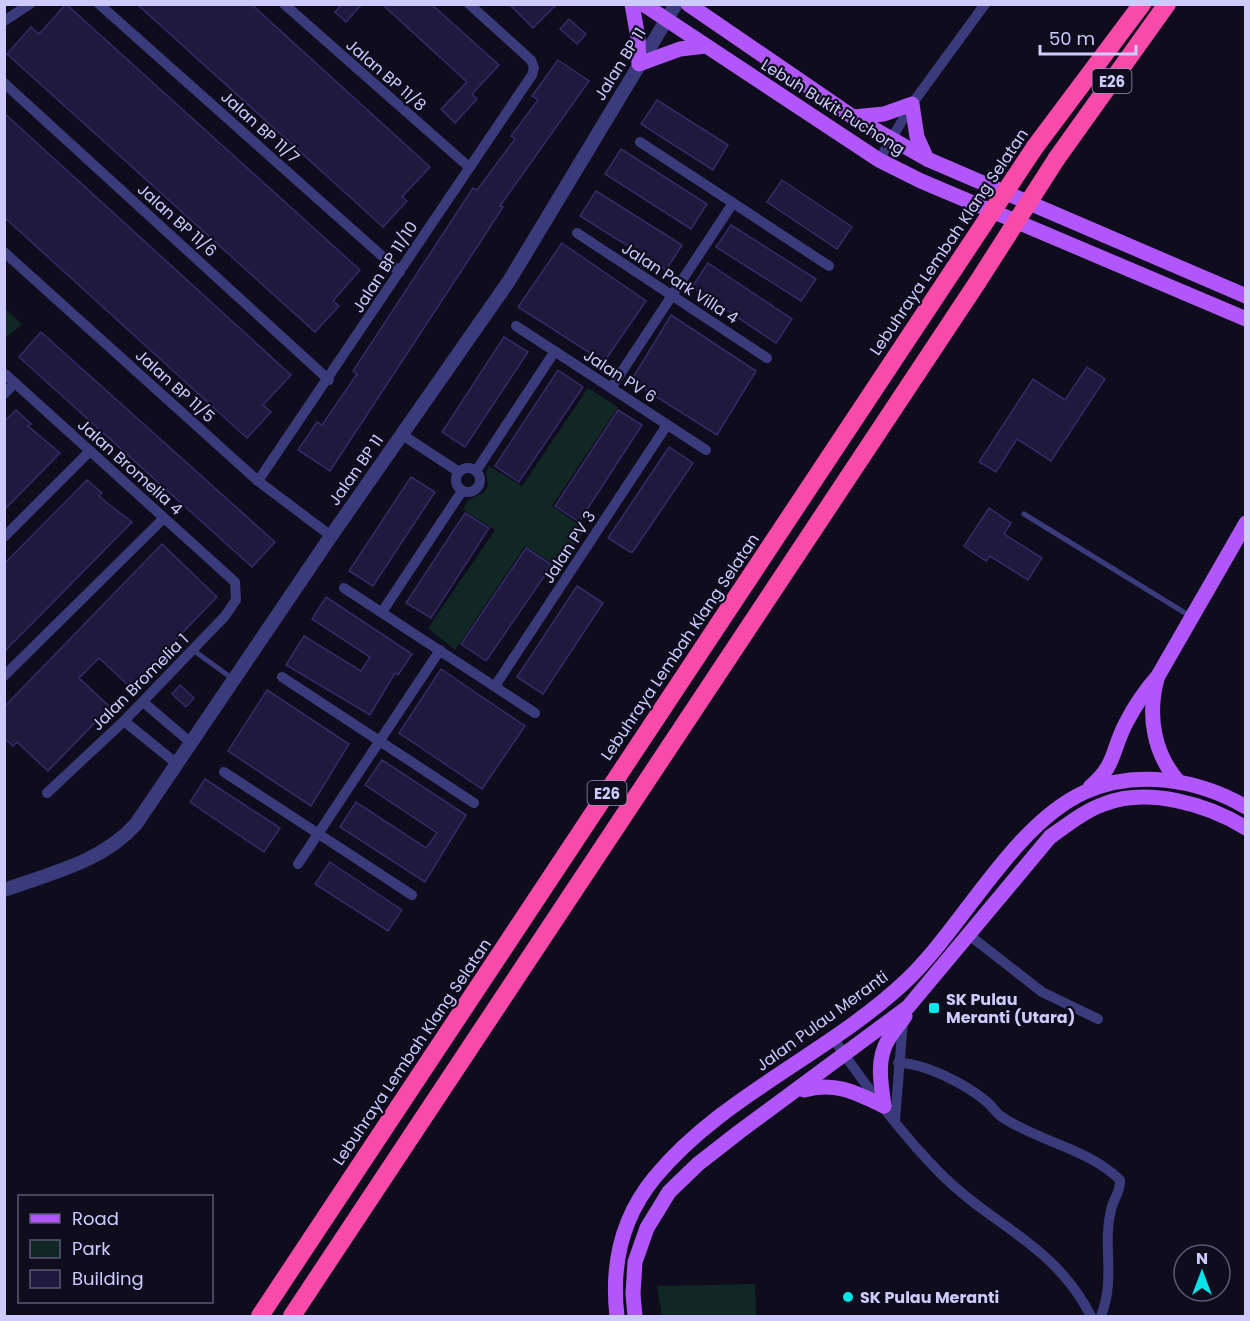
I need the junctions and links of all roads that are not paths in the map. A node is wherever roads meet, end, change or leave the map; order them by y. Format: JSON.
{"nodes":[{"id":1,"x":30,"y":4,"type":"edge"},
{"id":2,"x":99,"y":4,"type":"edge"},
{"id":3,"x":284,"y":4,"type":"edge"},
{"id":4,"x":469,"y":4,"type":"edge"},
{"id":5,"x":632,"y":4,"type":"edge"},
{"id":6,"x":643,"y":4,"type":"edge"},
{"id":7,"x":676,"y":4,"type":"edge"},
{"id":8,"x":688,"y":4,"type":"edge"},
{"id":9,"x":985,"y":4,"type":"edge"},
{"id":10,"x":1142,"y":4,"type":"edge"},
{"id":11,"x":1167,"y":4,"type":"edge"},
{"id":12,"x":4,"y":21,"type":"edge"},
{"id":13,"x":666,"y":22,"type":"junction"},
{"id":14,"x":706,"y":46,"type":"junction"},
{"id":15,"x":639,"y":64,"type":"junction"},
{"id":16,"x":4,"y":83,"type":"edge"},
{"id":17,"x":912,"y":104,"type":"junction"},
{"id":18,"x":852,"y":117,"type":"junction"},
{"id":19,"x":890,"y":140,"type":"junction"},
{"id":20,"x":640,"y":142,"type":"dead end"},
{"id":21,"x":927,"y":159,"type":"junction"},
{"id":22,"x":879,"y":160,"type":"junction"},
{"id":23,"x":469,"y":167,"type":"junction"},
{"id":24,"x":733,"y":203,"type":"junction"},
{"id":25,"x":577,"y":233,"type":"dead end"},
{"id":26,"x":4,"y":252,"type":"edge"},
{"id":27,"x":829,"y":266,"type":"dead end"},
{"id":28,"x":400,"y":272,"type":"junction"},
{"id":29,"x":672,"y":295,"type":"junction"},
{"id":30,"x":1245,"y":296,"type":"edge"},
{"id":31,"x":1245,"y":319,"type":"edge"},
{"id":32,"x":516,"y":326,"type":"dead end"},
{"id":33,"x":555,"y":351,"type":"junction"},
{"id":34,"x":767,"y":358,"type":"dead end"},
{"id":35,"x":5,"y":374,"type":"edge"},
{"id":36,"x":329,"y":380,"type":"junction"},
{"id":37,"x":15,"y":383,"type":"junction"},
{"id":38,"x":611,"y":388,"type":"junction"},
{"id":39,"x":4,"y":394,"type":"edge"},
{"id":40,"x":668,"y":425,"type":"junction"},
{"id":41,"x":401,"y":434,"type":"junction"},
{"id":42,"x":706,"y":450,"type":"dead end"},
{"id":43,"x":90,"y":451,"type":"junction"},
{"id":44,"x":476,"y":471,"type":"junction"},
{"id":45,"x":459,"y":472,"type":"junction"},
{"id":46,"x":258,"y":481,"type":"junction"},
{"id":47,"x":462,"y":491,"type":"junction"},
{"id":48,"x":1024,"y":514,"type":"dead end"},
{"id":49,"x":164,"y":518,"type":"junction"},
{"id":50,"x":1245,"y":523,"type":"edge"},
{"id":51,"x":330,"y":536,"type":"junction"},
{"id":52,"x":4,"y":537,"type":"edge"},
{"id":53,"x":235,"y":582,"type":"joint"},
{"id":54,"x":344,"y":588,"type":"dead end"},
{"id":55,"x":382,"y":612,"type":"junction"},
{"id":56,"x":1192,"y":616,"type":"junction"},
{"id":57,"x":193,"y":650,"type":"junction"},
{"id":58,"x":440,"y":650,"type":"junction"},
{"id":59,"x":4,"y":676,"type":"edge"},
{"id":60,"x":1158,"y":676,"type":"junction"},
{"id":61,"x":282,"y":677,"type":"dead end"},
{"id":62,"x":234,"y":680,"type":"junction"},
{"id":63,"x":495,"y":686,"type":"junction"},
{"id":64,"x":143,"y":702,"type":"junction"},
{"id":65,"x":535,"y":713,"type":"dead end"},
{"id":66,"x":124,"y":721,"type":"junction"},
{"id":67,"x":380,"y":741,"type":"junction"},
{"id":68,"x":190,"y":742,"type":"junction"},
{"id":69,"x":177,"y":764,"type":"junction"},
{"id":70,"x":224,"y":772,"type":"dead end"},
{"id":71,"x":1179,"y":782,"type":"junction"},
{"id":72,"x":1084,"y":792,"type":"junction"},
{"id":73,"x":47,"y":793,"type":"dead end"},
{"id":74,"x":474,"y":803,"type":"dead end"},
{"id":75,"x":1245,"y":807,"type":"edge"},
{"id":76,"x":1245,"y":828,"type":"edge"},
{"id":77,"x":319,"y":834,"type":"junction"},
{"id":78,"x":298,"y":864,"type":"dead end"},
{"id":79,"x":4,"y":890,"type":"edge"},
{"id":80,"x":412,"y":895,"type":"dead end"},
{"id":81,"x":969,"y":935,"type":"junction"},
{"id":82,"x":906,"y":1013,"type":"junction"},
{"id":83,"x":1098,"y":1019,"type":"dead end"},
{"id":84,"x":833,"y":1038,"type":"junction"},
{"id":85,"x":845,"y":1056,"type":"junction"},
{"id":86,"x":898,"y":1063,"type":"junction"},
{"id":87,"x":793,"y":1093,"type":"junction"},
{"id":88,"x":884,"y":1106,"type":"junction"},
{"id":89,"x":895,"y":1120,"type":"junction"},
{"id":90,"x":260,"y":1317,"type":"edge"},
{"id":91,"x":292,"y":1317,"type":"edge"},
{"id":92,"x":617,"y":1317,"type":"edge"},
{"id":93,"x":635,"y":1317,"type":"edge"},
{"id":94,"x":1091,"y":1317,"type":"edge"},
{"id":95,"x":1101,"y":1317,"type":"edge"}],
"edges":[{"from":1,"to":12,"type":"street"},
{"from":2,"to":28,"type":"street","name":"Jalan BP 11/7"},
{"from":3,"to":23,"type":"street","name":"Jalan BP 11/8"},
{"from":4,"to":23,"type":"street","name":"Jalan BP 11/10"},
{"from":5,"to":15,"type":"main road"},
{"from":6,"to":13,"type":"main road","name":"Lebuh Bukit Puchong"},
{"from":7,"to":13,"type":"street","name":"Jalan BP 11"},
{"from":8,"to":18,"type":"main road","name":"Lebuh Bukit Puchong"},
{"from":9,"to":17,"type":"street"},
{"from":10,"to":90,"type":"highway","name":"Lebuhraya Lembah Klang Selatan","number":"E26","bridge":true},
{"from":11,"to":91,"type":"highway","number":"E26","bridge":true},
{"from":13,"to":14,"type":"main road","name":"Lebuh Bukit Puchong"},
{"from":13,"to":15,"type":"street","name":"Jalan BP 11"},
{"from":14,"to":15,"type":"main road"},
{"from":14,"to":22,"type":"main road","name":"Lebuh Bukit Puchong"},
{"from":15,"to":41,"type":"street","name":"Jalan BP 11"},
{"from":16,"to":36,"type":"street","name":"Jalan BP 11/6"},
{"from":17,"to":18,"type":"main road"},
{"from":17,"to":19,"type":"street"},
{"from":17,"to":21,"type":"main road"},
{"from":18,"to":19,"type":"main road","name":"Lebuh Bukit Puchong"},
{"from":19,"to":21,"type":"main road","name":"Lebuh Bukit Puchong"},
{"from":19,"to":22,"type":"street"},
{"from":20,"to":24,"type":"street"},
{"from":21,"to":30,"type":"main road","name":"Lebuh Bukit Puchong"},
{"from":22,"to":31,"type":"main road","name":"Lebuh Bukit Puchong"},
{"from":23,"to":28,"type":"street","name":"Jalan BP 11/10"},
{"from":24,"to":27,"type":"street"},
{"from":24,"to":29,"type":"street"},
{"from":25,"to":29,"type":"street","name":"Jalan Park Villa 4"},
{"from":26,"to":46,"type":"street","name":"Jalan BP 11/5"},
{"from":28,"to":36,"type":"street","name":"Jalan BP 11/10"},
{"from":29,"to":34,"type":"street","name":"Jalan Park Villa 4"},
{"from":29,"to":38,"type":"street"},
{"from":32,"to":33,"type":"street","name":"Jalan PV 6"},
{"from":33,"to":38,"type":"street","name":"Jalan PV 6"},
{"from":33,"to":44,"type":"street"},
{"from":35,"to":37,"type":"street","name":"Jalan Bromelia 4"},
{"from":36,"to":46,"type":"street","name":"Jalan BP 11/10"},
{"from":37,"to":39,"type":"street"},
{"from":37,"to":43,"type":"street","name":"Jalan Bromelia 4"},
{"from":38,"to":40,"type":"street","name":"Jalan PV 6"},
{"from":40,"to":42,"type":"street","name":"Jalan PV 6"},
{"from":40,"to":63,"type":"street","name":"Jalan PV 3"},
{"from":41,"to":45,"type":"street"},
{"from":41,"to":51,"type":"street","name":"Jalan BP 11"},
{"from":43,"to":49,"type":"street","name":"Jalan Bromelia 4"},
{"from":43,"to":52,"type":"street"},
{"from":44,"to":45,"type":"street"},
{"from":44,"to":47,"type":"street"},
{"from":45,"to":47,"type":"street"},
{"from":46,"to":51,"type":"street","name":"Jalan BP 11/5"},
{"from":47,"to":55,"type":"street"},
{"from":48,"to":56,"type":"lane"},
{"from":49,"to":53,"type":"street","name":"Jalan Bromelia 4"},
{"from":49,"to":59,"type":"street"},
{"from":50,"to":56,"type":"main road"},
{"from":51,"to":62,"type":"street","name":"Jalan BP 11"},
{"from":53,"to":57,"type":"street","name":"Jalan Bromelia 1"},
{"from":54,"to":55,"type":"street"},
{"from":55,"to":58,"type":"street"},
{"from":56,"to":60,"type":"main road"},
{"from":57,"to":62,"type":"lane"},
{"from":57,"to":64,"type":"street","name":"Jalan Bromelia 1"},
{"from":58,"to":63,"type":"street"},
{"from":58,"to":67,"type":"street"},
{"from":60,"to":71,"type":"main road"},
{"from":60,"to":72,"type":"main road"},
{"from":61,"to":67,"type":"street"},
{"from":62,"to":68,"type":"street","name":"Jalan BP 11"},
{"from":63,"to":65,"type":"street"},
{"from":64,"to":66,"type":"street","name":"Jalan Bromelia 1"},
{"from":64,"to":68,"type":"street"},
{"from":66,"to":69,"type":"street"},
{"from":66,"to":73,"type":"street","name":"Jalan Bromelia 1"},
{"from":67,"to":74,"type":"street"},
{"from":67,"to":77,"type":"street"},
{"from":68,"to":69,"type":"street","name":"Jalan BP 11"},
{"from":69,"to":79,"type":"street","name":"Jalan BP 11"},
{"from":70,"to":77,"type":"street"},
{"from":71,"to":72,"type":"main road","name":"Jalan Pulau Meranti"},
{"from":71,"to":75,"type":"main road","name":"Jalan Pulau Meranti"},
{"from":72,"to":84,"type":"main road","name":"Jalan Pulau Meranti"},
{"from":76,"to":81,"type":"main road"},
{"from":77,"to":78,"type":"street"},
{"from":77,"to":80,"type":"street"},
{"from":81,"to":82,"type":"main road"},
{"from":81,"to":83,"type":"street"},
{"from":82,"to":85,"type":"main road"},
{"from":82,"to":86,"type":"street"},
{"from":82,"to":88,"type":"main road"},
{"from":84,"to":85,"type":"street"},
{"from":84,"to":92,"type":"main road","name":"Jalan Pulau Meranti"},
{"from":85,"to":87,"type":"main road"},
{"from":85,"to":88,"type":"street"},
{"from":86,"to":89,"type":"street"},
{"from":86,"to":95,"type":"street"},
{"from":87,"to":88,"type":"main road"},
{"from":87,"to":93,"type":"main road"},
{"from":88,"to":89,"type":"street"},
{"from":89,"to":94,"type":"street"}]}
